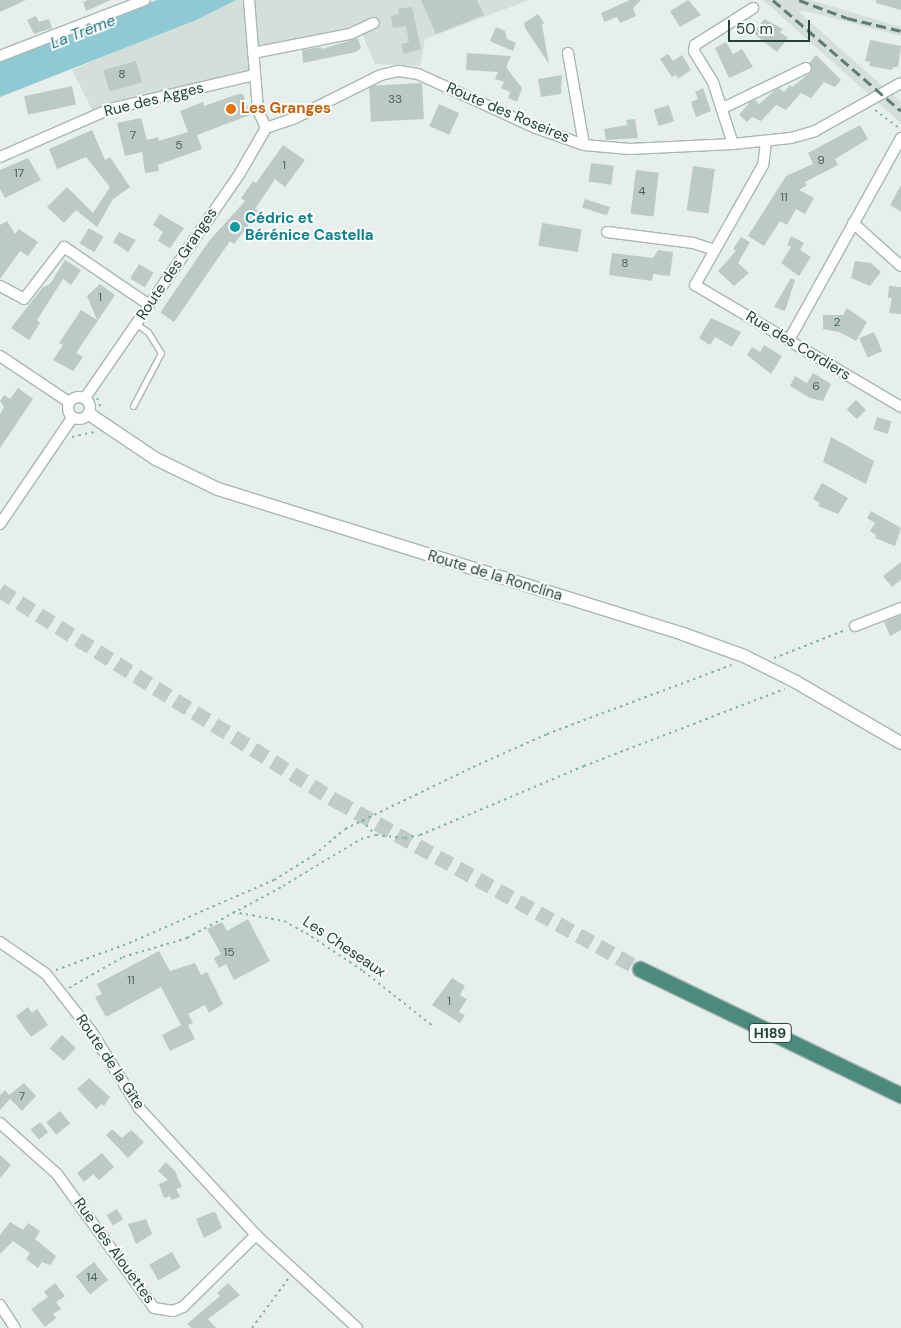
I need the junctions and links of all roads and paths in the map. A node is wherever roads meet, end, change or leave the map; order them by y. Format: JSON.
{"nodes":[{"id":1,"x":145,"y":0,"type":"edge"},
{"id":2,"x":249,"y":0,"type":"edge"},
{"id":3,"x":753,"y":8,"type":"dead end"},
{"id":4,"x":374,"y":23,"type":"dead end"},
{"id":5,"x":253,"y":53,"type":"junction"},
{"id":6,"x":568,"y":53,"type":"dead end"},
{"id":7,"x":0,"y":56,"type":"edge"},
{"id":8,"x":806,"y":68,"type":"dead end"},
{"id":9,"x":254,"y":75,"type":"junction"},
{"id":10,"x":901,"y":83,"type":"edge"},
{"id":11,"x":871,"y":107,"type":"dead end"},
{"id":12,"x":723,"y":108,"type":"junction"},
{"id":13,"x":266,"y":128,"type":"junction"},
{"id":14,"x":901,"y":129,"type":"edge"},
{"id":15,"x":901,"y":138,"type":"edge"},
{"id":16,"x":766,"y":142,"type":"junction"},
{"id":17,"x":733,"y":144,"type":"junction"},
{"id":18,"x":584,"y":145,"type":"junction"},
{"id":19,"x":0,"y":157,"type":"edge"},
{"id":20,"x":853,"y":223,"type":"junction"},
{"id":21,"x":607,"y":232,"type":"dead end"},
{"id":22,"x":714,"y":250,"type":"junction"},
{"id":23,"x":901,"y":266,"type":"edge"},
{"id":24,"x":0,"y":286,"type":"edge"},
{"id":25,"x":148,"y":304,"type":"junction"},
{"id":26,"x":136,"y":324,"type":"junction"},
{"id":27,"x":789,"y":340,"type":"junction"},
{"id":28,"x":0,"y":356,"type":"edge"},
{"id":29,"x":85,"y":398,"type":"junction"},
{"id":30,"x":70,"y":402,"type":"junction"},
{"id":31,"x":133,"y":406,"type":"dead end"},
{"id":32,"x":901,"y":407,"type":"edge"},
{"id":33,"x":89,"y":414,"type":"junction"},
{"id":34,"x":72,"y":418,"type":"junction"},
{"id":35,"x":104,"y":424,"type":"junction"},
{"id":36,"x":62,"y":432,"type":"junction"},
{"id":37,"x":0,"y":524,"type":"edge"},
{"id":38,"x":901,"y":608,"type":"edge"},
{"id":39,"x":855,"y":626,"type":"joint"},
{"id":40,"x":744,"y":656,"type":"junction"},
{"id":41,"x":771,"y":659,"type":"dead end"},
{"id":42,"x":796,"y":682,"type":"junction"},
{"id":43,"x":901,"y":743,"type":"edge"},
{"id":44,"x":362,"y":820,"type":"junction"},
{"id":45,"x":376,"y":835,"type":"junction"},
{"id":46,"x":231,"y":912,"type":"junction"},
{"id":47,"x":0,"y":942,"type":"edge"},
{"id":48,"x":640,"y":969,"type":"tunnel mouth"},
{"id":49,"x":46,"y":974,"type":"junction"},
{"id":50,"x":62,"y":991,"type":"junction"},
{"id":51,"x":433,"y":1026,"type":"dead end"},
{"id":52,"x":901,"y":1095,"type":"edge"},
{"id":53,"x":0,"y":1123,"type":"edge"},
{"id":54,"x":256,"y":1234,"type":"junction"},
{"id":55,"x":294,"y":1268,"type":"junction"},
{"id":56,"x":0,"y":1305,"type":"edge"},
{"id":57,"x":15,"y":1328,"type":"edge"},
{"id":58,"x":252,"y":1328,"type":"edge"},
{"id":59,"x":357,"y":1328,"type":"edge"}],
"edges":[{"from":1,"to":7,"type":"street"},
{"from":2,"to":5,"type":"street"},
{"from":3,"to":12,"type":"street"},
{"from":4,"to":5,"type":"street"},
{"from":5,"to":9,"type":"street"},
{"from":6,"to":18,"type":"street"},
{"from":8,"to":12,"type":"street"},
{"from":9,"to":13,"type":"street"},
{"from":9,"to":19,"type":"street","name":"Rue des Agges"},
{"from":10,"to":16,"type":"street","name":"Route des Roseires"},
{"from":11,"to":14,"type":"path"},
{"from":12,"to":17,"type":"street"},
{"from":13,"to":18,"type":"street","name":"Route des Roseires"},
{"from":13,"to":25,"type":"street","name":"Route des Granges"},
{"from":15,"to":20,"type":"street"},
{"from":16,"to":17,"type":"street","name":"Route des Roseires"},
{"from":16,"to":22,"type":"street"},
{"from":17,"to":18,"type":"street","name":"Route des Roseires"},
{"from":20,"to":23,"type":"street"},
{"from":20,"to":27,"type":"street"},
{"from":21,"to":22,"type":"street"},
{"from":22,"to":27,"type":"street","name":"Rue des Cordiers"},
{"from":24,"to":25,"type":"street"},
{"from":25,"to":26,"type":"street","name":"Route des Granges"},
{"from":26,"to":29,"type":"street","name":"Route des Granges"},
{"from":26,"to":31,"type":"lane"},
{"from":27,"to":32,"type":"street","name":"Rue des Cordiers"},
{"from":28,"to":30,"type":"street"},
{"from":29,"to":30,"type":"street"},
{"from":29,"to":33,"type":"street"},
{"from":30,"to":34,"type":"street"},
{"from":33,"to":34,"type":"street"},
{"from":33,"to":35,"type":"street","name":"Route de la Ronclina"},
{"from":34,"to":36,"type":"street"},
{"from":35,"to":36,"type":"path"},
{"from":35,"to":40,"type":"street","name":"Route de la Ronclina"},
{"from":36,"to":37,"type":"street"},
{"from":38,"to":39,"type":"street"},
{"from":39,"to":41,"type":"path"},
{"from":40,"to":42,"type":"street","name":"Route de la Ronclina"},
{"from":40,"to":44,"type":"path"},
{"from":42,"to":43,"type":"street","name":"Route de la Ronclina"},
{"from":42,"to":45,"type":"path"},
{"from":44,"to":45,"type":"path"},
{"from":44,"to":49,"type":"path"},
{"from":45,"to":46,"type":"path"},
{"from":46,"to":50,"type":"path"},
{"from":46,"to":51,"type":"path","name":"Les Cheseaux"},
{"from":47,"to":49,"type":"street","name":"Route de la Gîte"},
{"from":48,"to":52,"type":"highway","number":"H189"},
{"from":49,"to":50,"type":"street","name":"Route de la Gîte"},
{"from":50,"to":54,"type":"street","name":"Route de la Gîte"},
{"from":53,"to":54,"type":"street","name":"Rue des Alouettes"},
{"from":54,"to":55,"type":"street","name":"Route de la Gîte"},
{"from":55,"to":58,"type":"path"},
{"from":55,"to":59,"type":"street","name":"Route de la Gîte"},
{"from":56,"to":57,"type":"street"}]}
